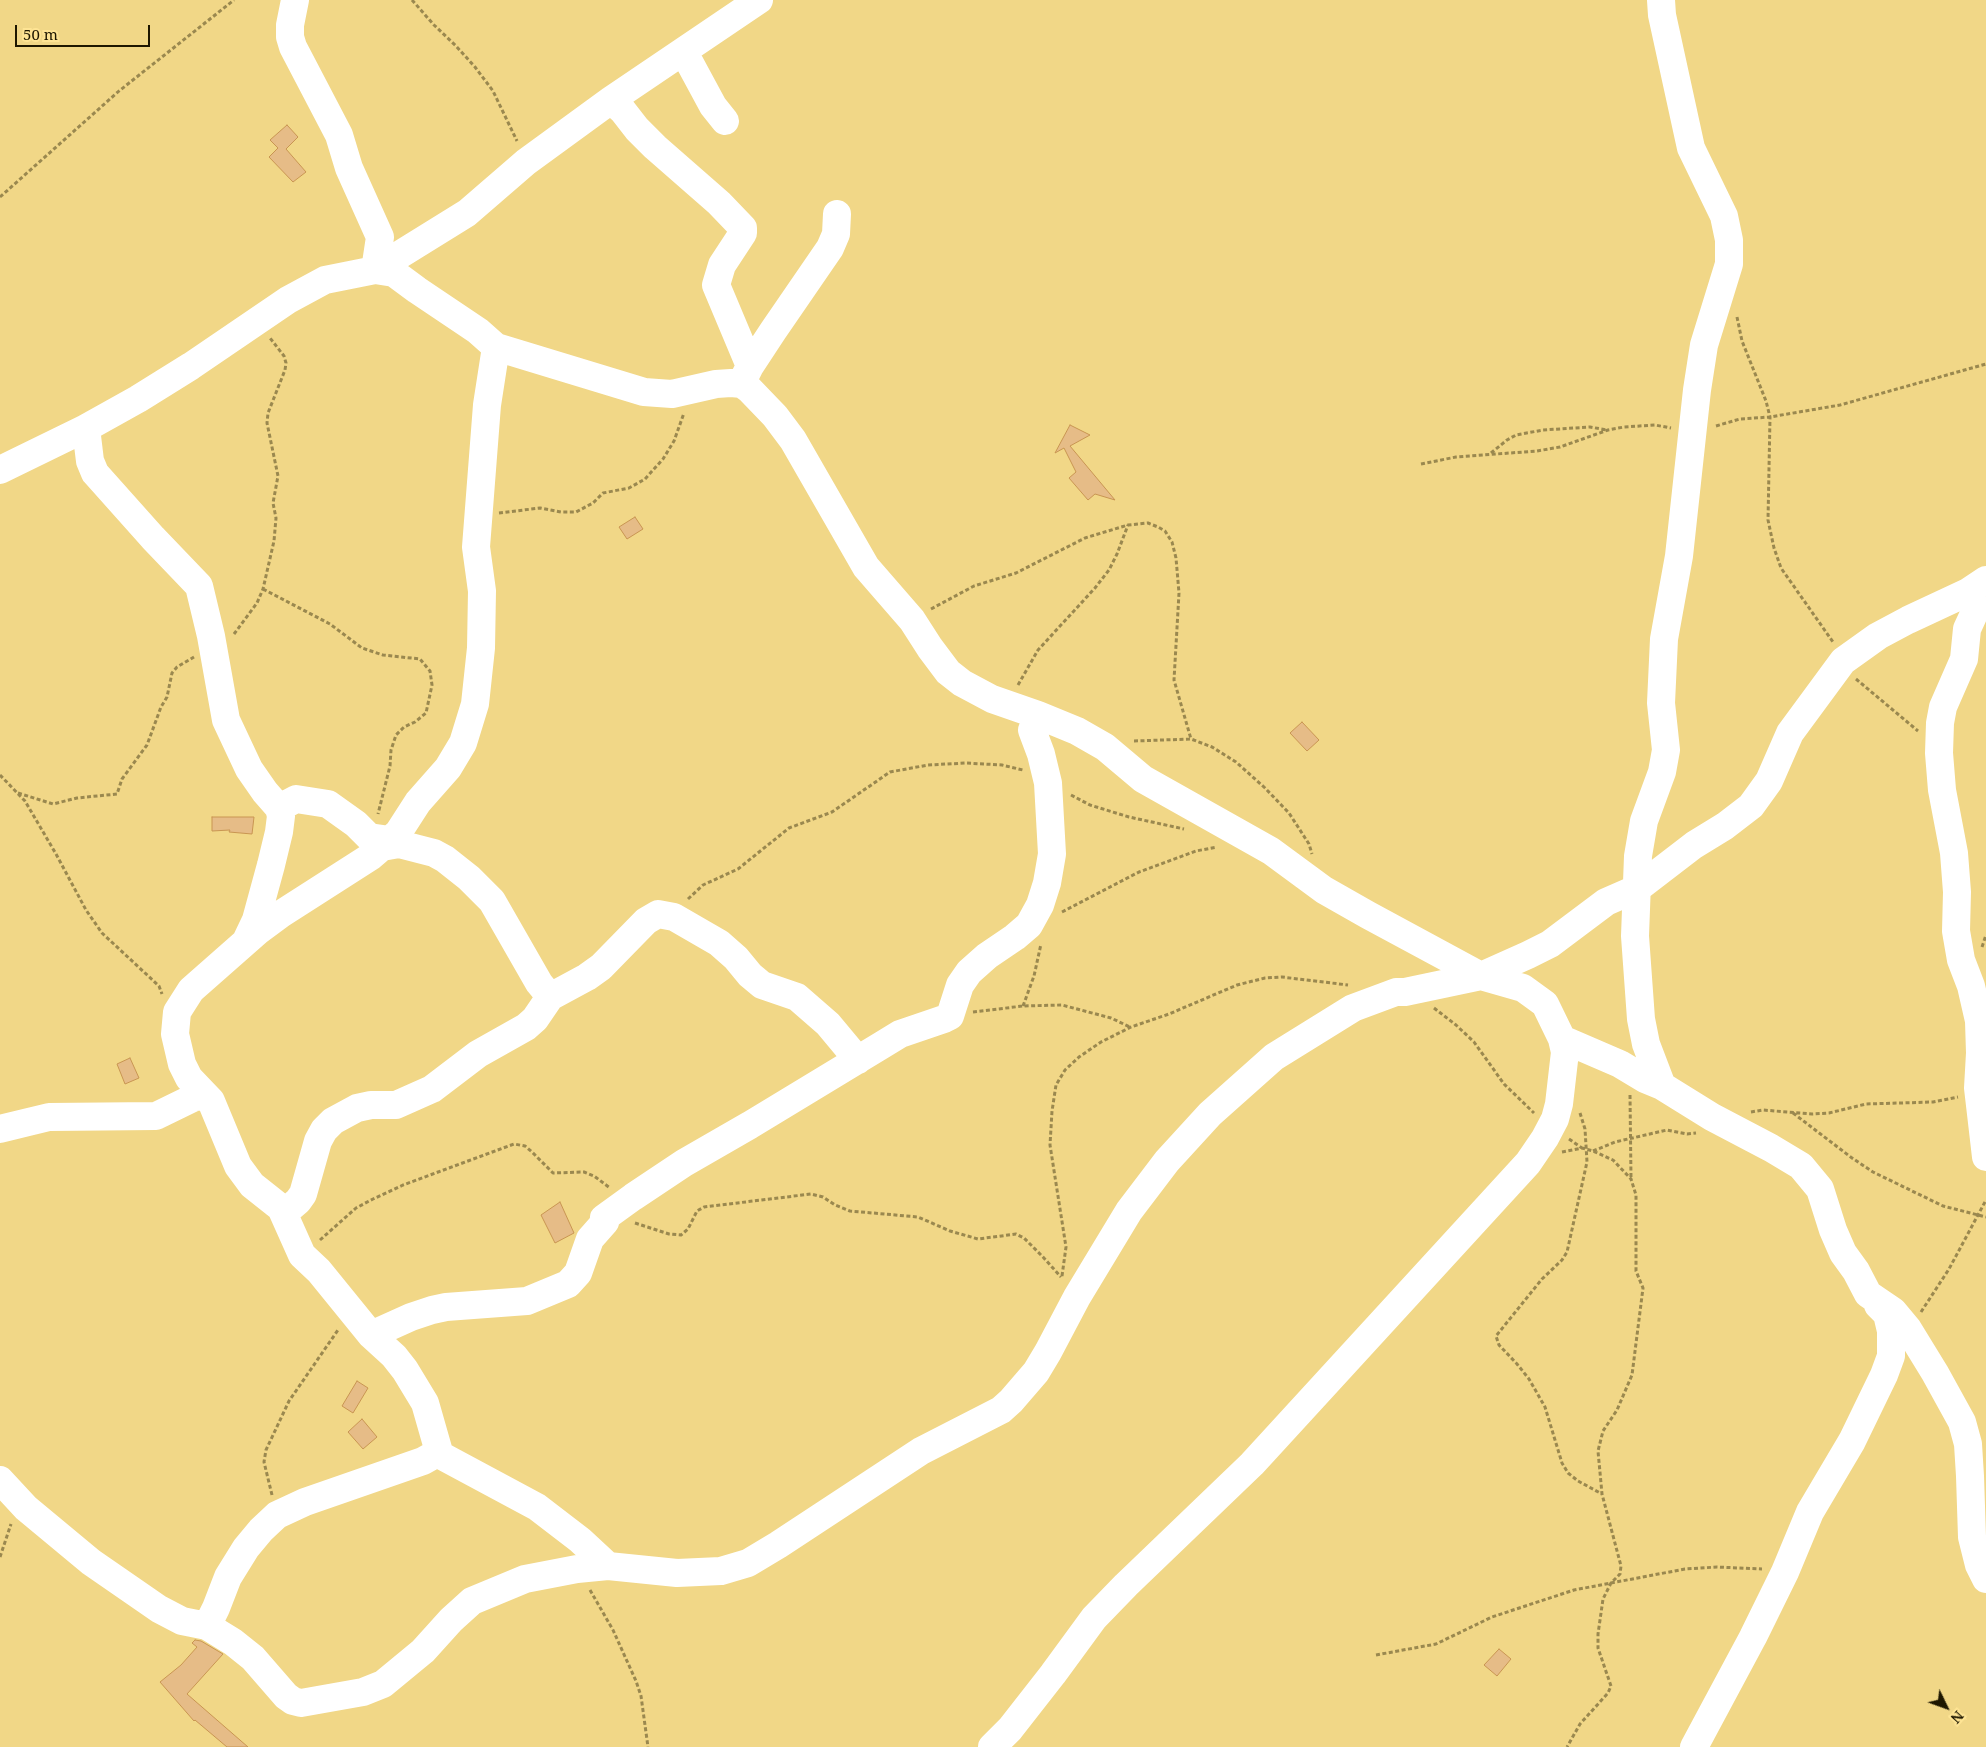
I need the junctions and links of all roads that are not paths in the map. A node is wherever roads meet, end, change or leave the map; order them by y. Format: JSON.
{"nodes":[{"id":1,"x":295,"y":0,"type":"edge"},
{"id":2,"x":759,"y":0,"type":"edge"},
{"id":3,"x":1661,"y":0,"type":"edge"},
{"id":4,"x":678,"y":56,"type":"junction"},
{"id":5,"x":611,"y":100,"type":"junction"},
{"id":6,"x":725,"y":121,"type":"dead end"},
{"id":7,"x":837,"y":214,"type":"dead end"},
{"id":8,"x":375,"y":270,"type":"junction"},
{"id":9,"x":496,"y":347,"type":"junction"},
{"id":10,"x":746,"y":375,"type":"junction"},
{"id":11,"x":86,"y":428,"type":"junction"},
{"id":12,"x":0,"y":470,"type":"edge"},
{"id":13,"x":1986,"y":580,"type":"edge"},
{"id":14,"x":1986,"y":588,"type":"edge"},
{"id":15,"x":1032,"y":730,"type":"dead end"},
{"id":16,"x":279,"y":808,"type":"junction"},
{"id":17,"x":376,"y":842,"type":"junction"},
{"id":18,"x":1638,"y":888,"type":"junction"},
{"id":19,"x":245,"y":942,"type":"junction"},
{"id":20,"x":1481,"y":976,"type":"junction"},
{"id":21,"x":548,"y":999,"type":"junction"},
{"id":22,"x":1562,"y":1039,"type":"junction"},
{"id":23,"x":858,"y":1060,"type":"junction"},
{"id":24,"x":1662,"y":1086,"type":"junction"},
{"id":25,"x":211,"y":1101,"type":"junction"},
{"id":26,"x":0,"y":1129,"type":"edge"},
{"id":27,"x":1986,"y":1157,"type":"edge"},
{"id":28,"x":284,"y":1213,"type":"junction"},
{"id":29,"x":1868,"y":1294,"type":"junction"},
{"id":30,"x":1908,"y":1329,"type":"junction"},
{"id":31,"x":371,"y":1335,"type":"junction"},
{"id":32,"x":1891,"y":1356,"type":"junction"},
{"id":33,"x":1986,"y":1442,"type":"edge"},
{"id":34,"x":439,"y":1452,"type":"junction"},
{"id":35,"x":1970,"y":1476,"type":"junction"},
{"id":36,"x":6,"y":1488,"type":"edge"},
{"id":37,"x":608,"y":1566,"type":"junction"},
{"id":38,"x":1986,"y":1579,"type":"edge"},
{"id":39,"x":207,"y":1626,"type":"junction"},
{"id":40,"x":992,"y":1747,"type":"edge"},
{"id":41,"x":1694,"y":1747,"type":"edge"}],
"edges":[{"from":1,"to":8,"type":"street"},
{"from":2,"to":4,"type":"street"},
{"from":3,"to":18,"type":"street"},
{"from":4,"to":5,"type":"street"},
{"from":4,"to":6,"type":"street"},
{"from":5,"to":8,"type":"street"},
{"from":5,"to":10,"type":"street"},
{"from":7,"to":10,"type":"street"},
{"from":8,"to":9,"type":"street"},
{"from":8,"to":11,"type":"street"},
{"from":9,"to":10,"type":"street"},
{"from":9,"to":17,"type":"street"},
{"from":10,"to":20,"type":"street"},
{"from":11,"to":12,"type":"street"},
{"from":11,"to":16,"type":"street"},
{"from":13,"to":18,"type":"street"},
{"from":14,"to":27,"type":"street"},
{"from":15,"to":23,"type":"street"},
{"from":16,"to":17,"type":"street"},
{"from":16,"to":19,"type":"street"},
{"from":17,"to":19,"type":"street"},
{"from":17,"to":21,"type":"street"},
{"from":18,"to":20,"type":"street"},
{"from":18,"to":24,"type":"street"},
{"from":19,"to":25,"type":"street"},
{"from":20,"to":22,"type":"street"},
{"from":20,"to":37,"type":"street"},
{"from":21,"to":23,"type":"street"},
{"from":21,"to":28,"type":"street"},
{"from":22,"to":24,"type":"street"},
{"from":22,"to":40,"type":"street"},
{"from":23,"to":31,"type":"street"},
{"from":24,"to":29,"type":"street"},
{"from":25,"to":26,"type":"street"},
{"from":25,"to":28,"type":"street"},
{"from":28,"to":31,"type":"street"},
{"from":29,"to":30,"type":"street"},
{"from":29,"to":32,"type":"street"},
{"from":30,"to":32,"type":"street"},
{"from":30,"to":35,"type":"street"},
{"from":31,"to":34,"type":"street"},
{"from":32,"to":41,"type":"street"},
{"from":33,"to":35,"type":"street"},
{"from":34,"to":37,"type":"street"},
{"from":34,"to":39,"type":"street"},
{"from":35,"to":38,"type":"street"},
{"from":36,"to":39,"type":"street"},
{"from":37,"to":39,"type":"street"}]}
